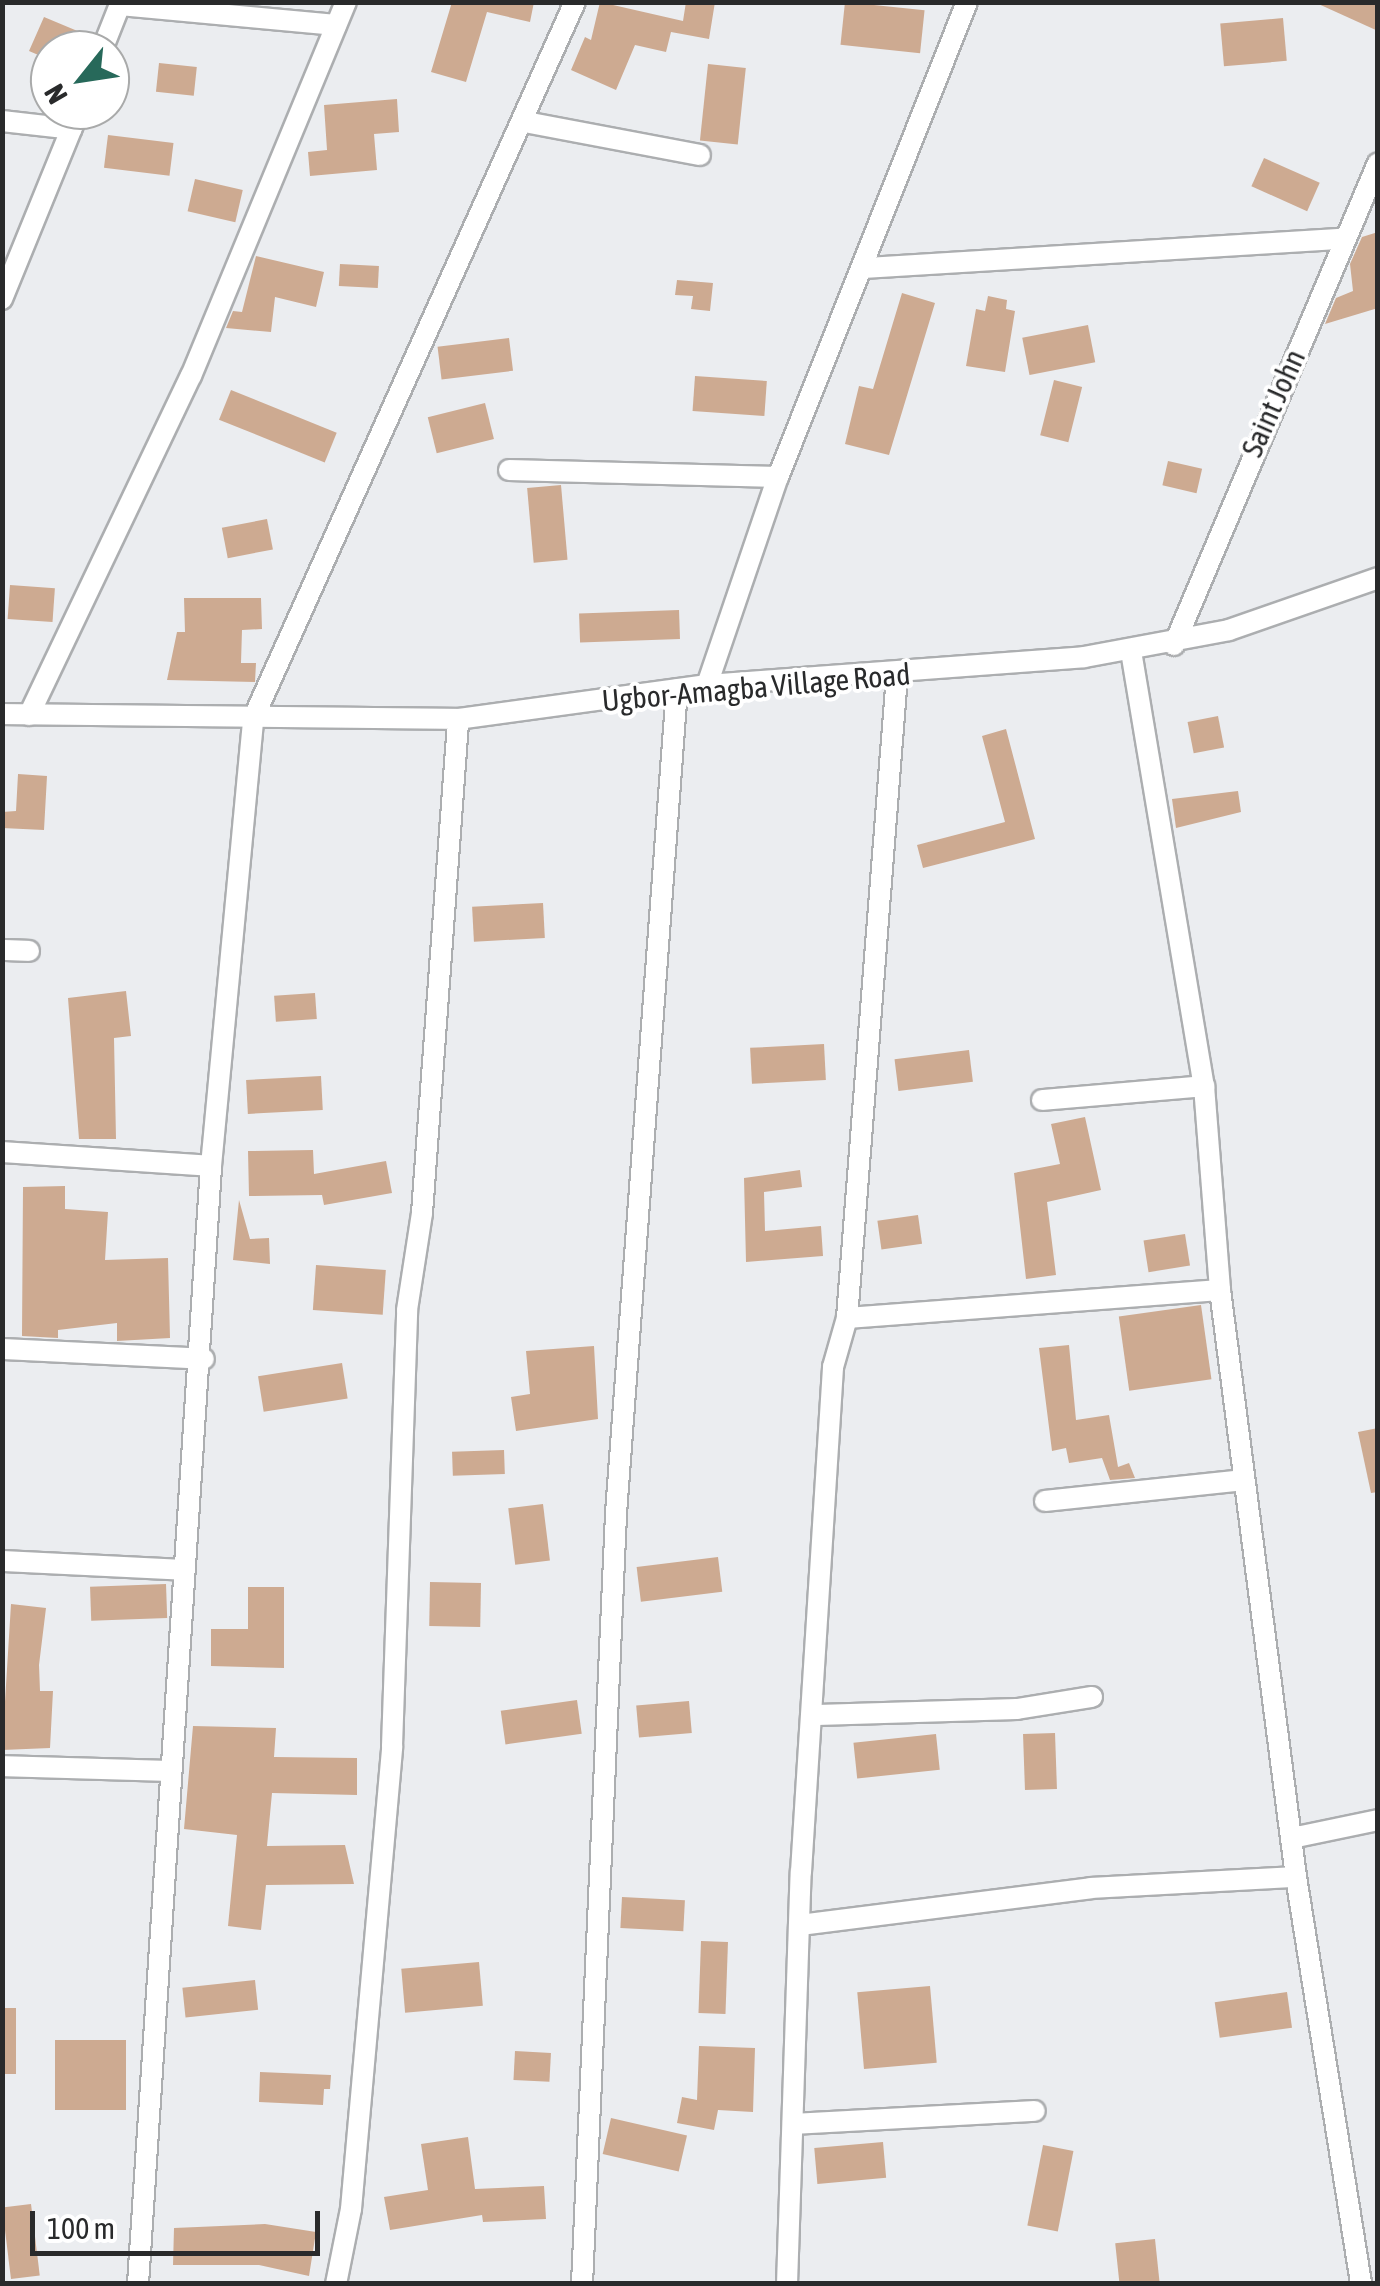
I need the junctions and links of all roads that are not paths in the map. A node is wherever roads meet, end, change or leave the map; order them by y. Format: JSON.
{"nodes":[{"id":1,"x":346,"y":2,"type":"edge"},
{"id":2,"x":574,"y":2,"type":"edge"},
{"id":3,"x":967,"y":2,"type":"edge"},
{"id":4,"x":120,"y":4,"type":"edge"},
{"id":5,"x":336,"y":25,"type":"junction"},
{"id":6,"x":110,"y":30,"type":"edge"},
{"id":7,"x":2,"y":120,"type":"edge"},
{"id":8,"x":30,"y":120,"type":"edge"},
{"id":9,"x":525,"y":122,"type":"junction"},
{"id":10,"x":71,"y":130,"type":"edge"},
{"id":11,"x":700,"y":154,"type":"dead end"},
{"id":12,"x":1378,"y":163,"type":"edge"},
{"id":13,"x":1344,"y":238,"type":"junction"},
{"id":14,"x":865,"y":268,"type":"junction"},
{"id":15,"x":2,"y":299,"type":"edge"},
{"id":16,"x":509,"y":470,"type":"dead end"},
{"id":17,"x":778,"y":477,"type":"junction"},
{"id":18,"x":1378,"y":578,"type":"edge"},
{"id":19,"x":1174,"y":645,"type":"junction"},
{"id":20,"x":1131,"y":651,"type":"junction"},
{"id":21,"x":897,"y":676,"type":"junction"},
{"id":22,"x":707,"y":685,"type":"junction"},
{"id":23,"x":677,"y":690,"type":"junction"},
{"id":24,"x":2,"y":714,"type":"edge"},
{"id":25,"x":29,"y":716,"type":"junction"},
{"id":26,"x":253,"y":719,"type":"junction"},
{"id":27,"x":458,"y":719,"type":"junction"},
{"id":28,"x":2,"y":950,"type":"edge"},
{"id":29,"x":29,"y":951,"type":"dead end"},
{"id":30,"x":1204,"y":1086,"type":"junction"},
{"id":31,"x":1042,"y":1100,"type":"dead end"},
{"id":32,"x":2,"y":1152,"type":"edge"},
{"id":33,"x":211,"y":1166,"type":"junction"},
{"id":34,"x":1220,"y":1290,"type":"junction"},
{"id":35,"x":848,"y":1318,"type":"junction"},
{"id":36,"x":2,"y":1350,"type":"edge"},
{"id":37,"x":204,"y":1359,"type":"junction"},
{"id":38,"x":1244,"y":1480,"type":"junction"},
{"id":39,"x":1045,"y":1501,"type":"dead end"},
{"id":40,"x":2,"y":1561,"type":"edge"},
{"id":41,"x":184,"y":1570,"type":"junction"},
{"id":42,"x":1092,"y":1697,"type":"dead end"},
{"id":43,"x":817,"y":1715,"type":"junction"},
{"id":44,"x":2,"y":1766,"type":"edge"},
{"id":45,"x":169,"y":1770,"type":"junction"},
{"id":46,"x":1378,"y":1820,"type":"edge"},
{"id":47,"x":1292,"y":1838,"type":"junction"},
{"id":48,"x":1296,"y":1877,"type":"junction"},
{"id":49,"x":800,"y":1925,"type":"junction"},
{"id":50,"x":1035,"y":2112,"type":"dead end"},
{"id":51,"x":793,"y":2124,"type":"junction"},
{"id":52,"x":1358,"y":2283,"type":"edge"},
{"id":53,"x":138,"y":2284,"type":"edge"},
{"id":54,"x":336,"y":2284,"type":"edge"},
{"id":55,"x":582,"y":2284,"type":"edge"},
{"id":56,"x":787,"y":2284,"type":"edge"}],
"edges":[{"from":1,"to":5,"type":"street"},
{"from":2,"to":9,"type":"street"},
{"from":3,"to":14,"type":"street"},
{"from":4,"to":5,"type":"street"},
{"from":4,"to":6,"type":"street"},
{"from":5,"to":25,"type":"street"},
{"from":7,"to":8,"type":"street"},
{"from":9,"to":11,"type":"street"},
{"from":9,"to":26,"type":"street"},
{"from":10,"to":15,"type":"street"},
{"from":12,"to":13,"type":"street","name":"Saint John"},
{"from":13,"to":14,"type":"street"},
{"from":13,"to":19,"type":"street","name":"Saint John"},
{"from":14,"to":17,"type":"street"},
{"from":16,"to":17,"type":"street"},
{"from":17,"to":22,"type":"street"},
{"from":18,"to":19,"type":"street","name":"Ugbor-Amagba Village Road"},
{"from":19,"to":20,"type":"street","name":"Ugbor-Amagba Village Road"},
{"from":20,"to":21,"type":"street","name":"Ugbor-Amagba Village Road"},
{"from":20,"to":30,"type":"street"},
{"from":21,"to":22,"type":"street","name":"Ugbor-Amagba Village Road"},
{"from":21,"to":35,"type":"street"},
{"from":22,"to":23,"type":"street","name":"Ugbor-Amagba Village Road"},
{"from":23,"to":27,"type":"street","name":"Ugbor-Amagba Village Road"},
{"from":23,"to":55,"type":"street"},
{"from":24,"to":25,"type":"street","name":"Ugbor-Amagba Village Road"},
{"from":25,"to":26,"type":"street","name":"Ugbor-Amagba Village Road"},
{"from":26,"to":27,"type":"street","name":"Ugbor-Amagba Village Road"},
{"from":26,"to":33,"type":"street"},
{"from":27,"to":54,"type":"street"},
{"from":28,"to":29,"type":"street"},
{"from":30,"to":31,"type":"street"},
{"from":30,"to":34,"type":"street"},
{"from":32,"to":33,"type":"street"},
{"from":33,"to":37,"type":"street"},
{"from":34,"to":35,"type":"street"},
{"from":34,"to":38,"type":"street"},
{"from":35,"to":43,"type":"street"},
{"from":36,"to":37,"type":"street"},
{"from":37,"to":41,"type":"street"},
{"from":38,"to":39,"type":"street"},
{"from":38,"to":47,"type":"street"},
{"from":40,"to":41,"type":"street"},
{"from":41,"to":45,"type":"street"},
{"from":42,"to":43,"type":"street"},
{"from":43,"to":49,"type":"street"},
{"from":44,"to":45,"type":"street"},
{"from":45,"to":53,"type":"street"},
{"from":46,"to":47,"type":"street"},
{"from":47,"to":48,"type":"street"},
{"from":48,"to":49,"type":"street"},
{"from":48,"to":52,"type":"street"},
{"from":49,"to":51,"type":"street"},
{"from":50,"to":51,"type":"street"},
{"from":51,"to":56,"type":"street"}]}
